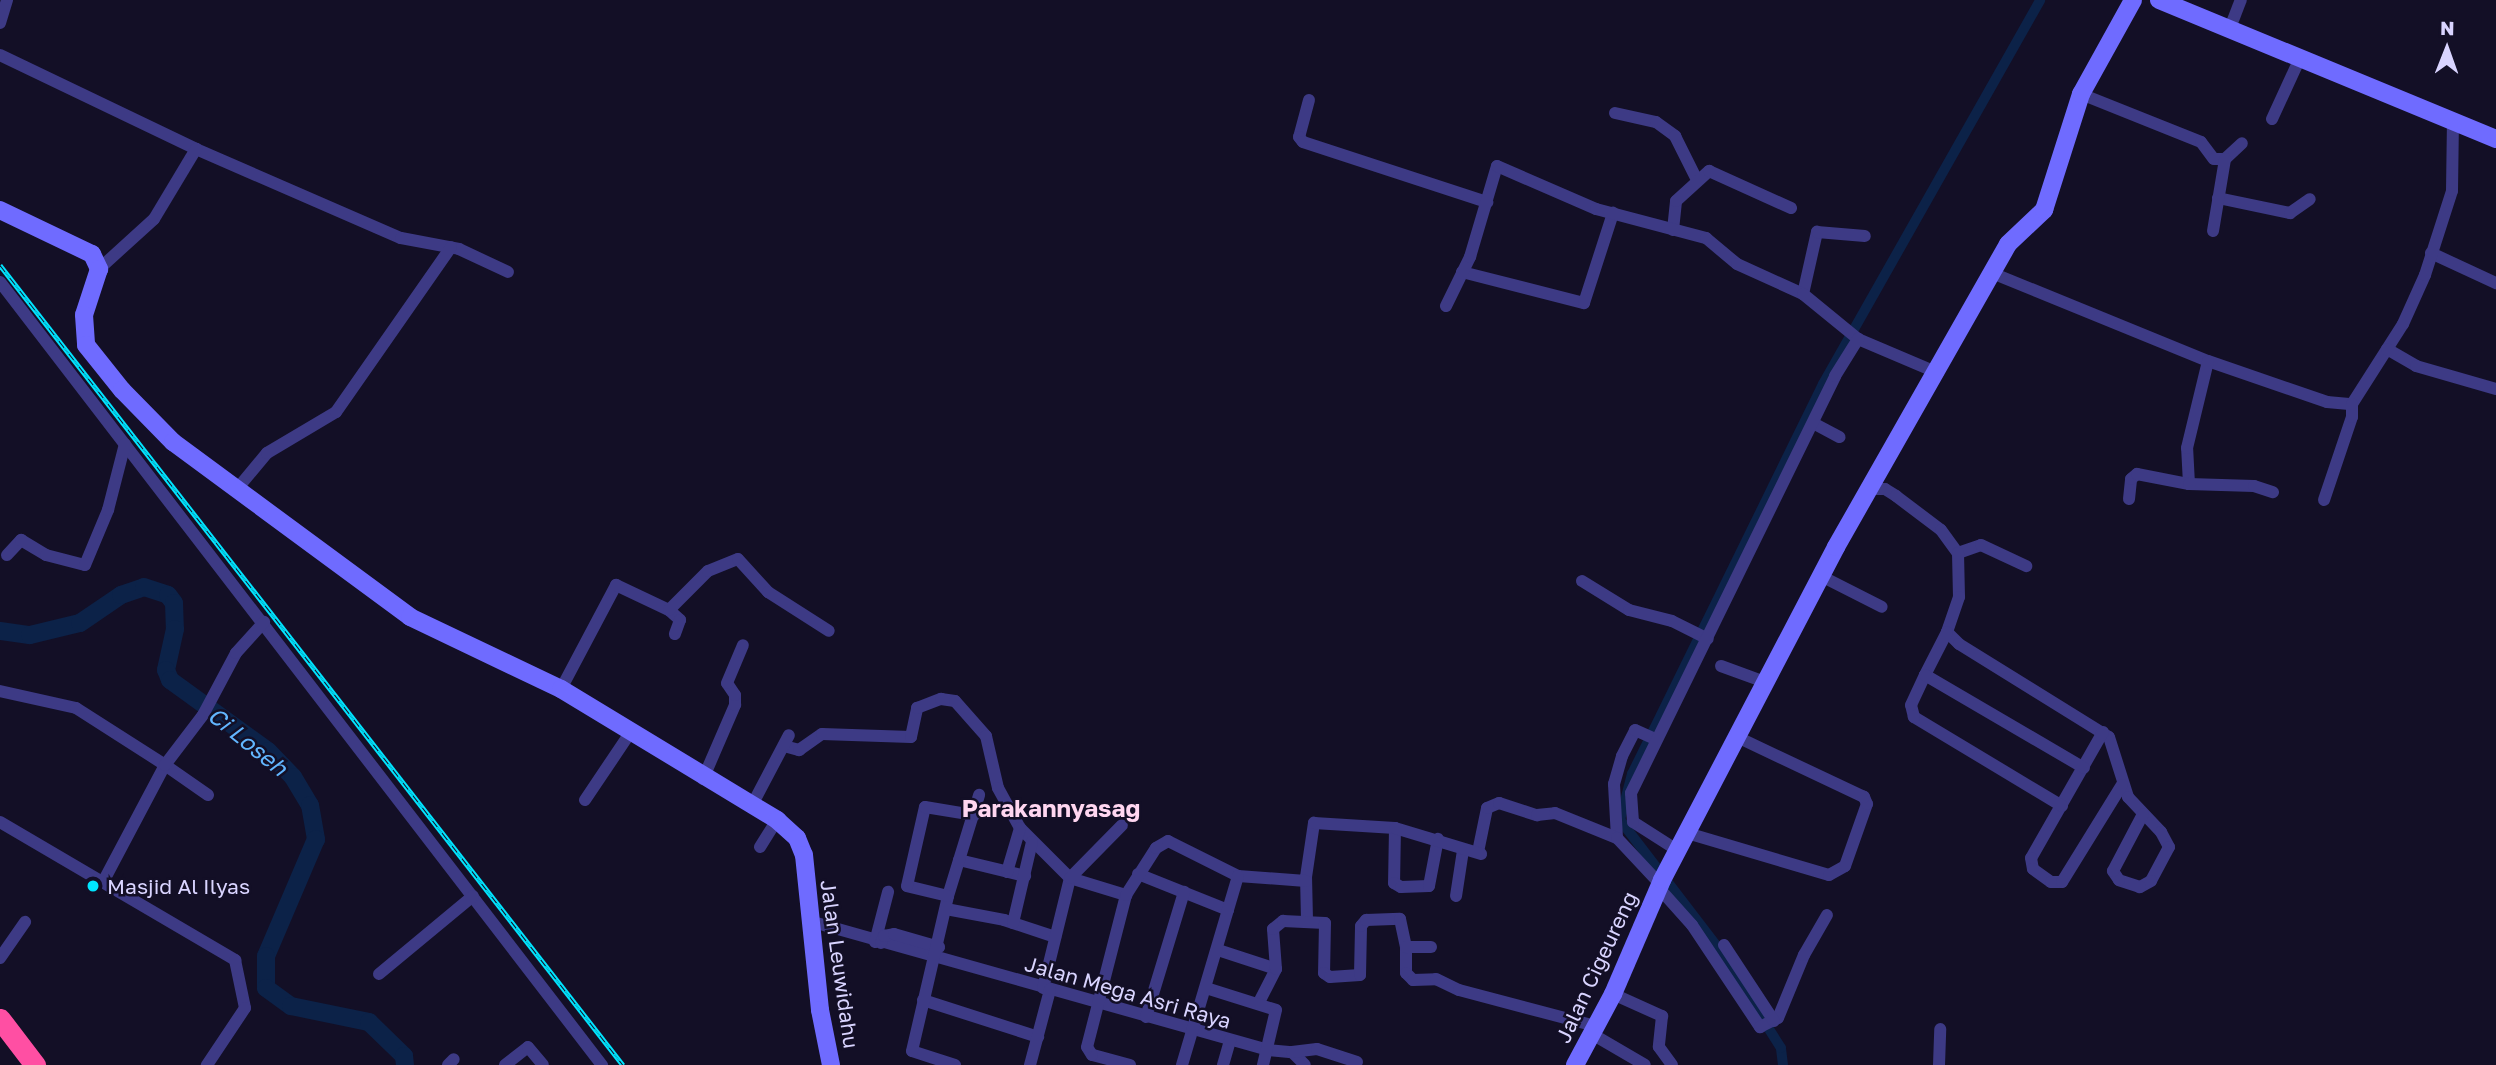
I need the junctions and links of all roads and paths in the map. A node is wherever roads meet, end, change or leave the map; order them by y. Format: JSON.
{"nodes":[{"id":1,"x":7,"y":0,"type":"edge"},
{"id":2,"x":2133,"y":0,"type":"edge"},
{"id":3,"x":2159,"y":0,"type":"edge"},
{"id":4,"x":2241,"y":0,"type":"edge"},
{"id":5,"x":0,"y":23,"type":"edge"},
{"id":6,"x":2230,"y":28,"type":"junction"},
{"id":7,"x":0,"y":55,"type":"edge"},
{"id":8,"x":2301,"y":56,"type":"junction"},
{"id":9,"x":2081,"y":94,"type":"junction"},
{"id":10,"x":1309,"y":100,"type":"dead end"},
{"id":11,"x":1615,"y":113,"type":"dead end"},
{"id":12,"x":2272,"y":119,"type":"dead end"},
{"id":13,"x":2453,"y":120,"type":"junction"},
{"id":14,"x":2496,"y":139,"type":"edge"},
{"id":15,"x":2242,"y":143,"type":"dead end"},
{"id":16,"x":197,"y":149,"type":"junction"},
{"id":17,"x":2225,"y":159,"type":"junction"},
{"id":18,"x":1697,"y":180,"type":"junction"},
{"id":19,"x":2218,"y":198,"type":"junction"},
{"id":20,"x":2310,"y":199,"type":"dead end"},
{"id":21,"x":1487,"y":202,"type":"junction"},
{"id":22,"x":1791,"y":208,"type":"dead end"},
{"id":23,"x":0,"y":210,"type":"edge"},
{"id":24,"x":1613,"y":213,"type":"junction"},
{"id":25,"x":1673,"y":230,"type":"junction"},
{"id":26,"x":2213,"y":231,"type":"dead end"},
{"id":27,"x":1865,"y":236,"type":"dead end"},
{"id":28,"x":451,"y":247,"type":"junction"},
{"id":29,"x":2431,"y":253,"type":"junction"},
{"id":30,"x":99,"y":269,"type":"junction"},
{"id":31,"x":508,"y":272,"type":"dead end"},
{"id":32,"x":1462,"y":272,"type":"junction"},
{"id":33,"x":1992,"y":273,"type":"junction"},
{"id":34,"x":2496,"y":283,"type":"edge"},
{"id":35,"x":4,"y":288,"type":"edge"},
{"id":36,"x":1803,"y":294,"type":"junction"},
{"id":37,"x":0,"y":306,"type":"edge"},
{"id":38,"x":1446,"y":306,"type":"dead end"},
{"id":39,"x":1854,"y":335,"type":"junction"},
{"id":40,"x":2387,"y":349,"type":"junction"},
{"id":41,"x":2208,"y":361,"type":"junction"},
{"id":42,"x":1938,"y":373,"type":"junction"},
{"id":43,"x":2496,"y":389,"type":"edge"},
{"id":44,"x":2352,"y":404,"type":"junction"},
{"id":45,"x":1813,"y":422,"type":"junction"},
{"id":46,"x":1839,"y":437,"type":"dead end"},
{"id":47,"x":125,"y":444,"type":"junction"},
{"id":48,"x":2189,"y":484,"type":"junction"},
{"id":49,"x":237,"y":489,"type":"junction"},
{"id":50,"x":1870,"y":489,"type":"junction"},
{"id":51,"x":2273,"y":492,"type":"dead end"},
{"id":52,"x":2129,"y":499,"type":"dead end"},
{"id":53,"x":2324,"y":500,"type":"dead end"},
{"id":54,"x":1958,"y":553,"type":"junction"},
{"id":55,"x":7,"y":555,"type":"dead end"},
{"id":56,"x":2026,"y":566,"type":"dead end"},
{"id":57,"x":1821,"y":576,"type":"junction"},
{"id":58,"x":1582,"y":581,"type":"dead end"},
{"id":59,"x":1882,"y":607,"type":"dead end"},
{"id":60,"x":669,"y":610,"type":"junction"},
{"id":61,"x":264,"y":622,"type":"junction"},
{"id":62,"x":829,"y":631,"type":"dead end"},
{"id":63,"x":1947,"y":632,"type":"junction"},
{"id":64,"x":676,"y":634,"type":"dead end"},
{"id":65,"x":1701,"y":636,"type":"junction"},
{"id":66,"x":743,"y":645,"type":"dead end"},
{"id":67,"x":1721,"y":666,"type":"dead end"},
{"id":68,"x":1925,"y":675,"type":"junction"},
{"id":69,"x":1765,"y":682,"type":"junction"},
{"id":70,"x":561,"y":689,"type":"junction"},
{"id":71,"x":0,"y":691,"type":"edge"},
{"id":72,"x":2103,"y":732,"type":"junction"},
{"id":73,"x":630,"y":733,"type":"junction"},
{"id":74,"x":1649,"y":735,"type":"junction"},
{"id":75,"x":1737,"y":737,"type":"junction"},
{"id":76,"x":165,"y":765,"type":"junction"},
{"id":77,"x":2084,"y":768,"type":"junction"},
{"id":78,"x":703,"y":779,"type":"junction"},
{"id":79,"x":2122,"y":785,"type":"junction"},
{"id":80,"x":208,"y":795,"type":"dead end"},
{"id":81,"x":979,"y":795,"type":"dead end"},
{"id":82,"x":586,"y":800,"type":"dead end"},
{"id":83,"x":2062,"y":806,"type":"junction"},
{"id":84,"x":751,"y":807,"type":"junction"},
{"id":85,"x":2143,"y":814,"type":"junction"},
{"id":86,"x":974,"y":816,"type":"junction"},
{"id":87,"x":777,"y":821,"type":"junction"},
{"id":88,"x":0,"y":822,"type":"edge"},
{"id":89,"x":1122,"y":825,"type":"dead end"},
{"id":90,"x":1020,"y":828,"type":"junction"},
{"id":91,"x":1395,"y":828,"type":"junction"},
{"id":92,"x":1687,"y":833,"type":"junction"},
{"id":93,"x":1617,"y":838,"type":"junction"},
{"id":94,"x":1437,"y":839,"type":"junction"},
{"id":95,"x":1032,"y":842,"type":"junction"},
{"id":96,"x":760,"y":847,"type":"dead end"},
{"id":97,"x":1463,"y":850,"type":"junction"},
{"id":98,"x":1677,"y":850,"type":"junction"},
{"id":99,"x":959,"y":860,"type":"junction"},
{"id":100,"x":1007,"y":872,"type":"junction"},
{"id":101,"x":1138,"y":874,"type":"junction"},
{"id":102,"x":1025,"y":876,"type":"junction"},
{"id":103,"x":1238,"y":876,"type":"junction"},
{"id":104,"x":1070,"y":878,"type":"junction"},
{"id":105,"x":104,"y":880,"type":"junction"},
{"id":106,"x":1662,"y":880,"type":"junction"},
{"id":107,"x":1306,"y":881,"type":"junction"},
{"id":108,"x":888,"y":892,"type":"dead end"},
{"id":109,"x":1184,"y":892,"type":"junction"},
{"id":110,"x":1126,"y":895,"type":"junction"},
{"id":111,"x":1456,"y":895,"type":"dead end"},
{"id":112,"x":473,"y":896,"type":"junction"},
{"id":113,"x":947,"y":902,"type":"junction"},
{"id":114,"x":1228,"y":911,"type":"junction"},
{"id":115,"x":1827,"y":915,"type":"dead end"},
{"id":116,"x":1307,"y":920,"type":"junction"},
{"id":117,"x":25,"y":922,"type":"dead end"},
{"id":118,"x":813,"y":922,"type":"junction"},
{"id":119,"x":1013,"y":923,"type":"junction"},
{"id":120,"x":1055,"y":937,"type":"junction"},
{"id":121,"x":878,"y":943,"type":"junction"},
{"id":122,"x":1724,"y":945,"type":"dead end"},
{"id":123,"x":1406,"y":947,"type":"junction"},
{"id":124,"x":1431,"y":947,"type":"dead end"},
{"id":125,"x":1218,"y":950,"type":"junction"},
{"id":126,"x":938,"y":953,"type":"junction"},
{"id":127,"x":0,"y":958,"type":"edge"},
{"id":128,"x":1276,"y":969,"type":"junction"},
{"id":129,"x":379,"y":974,"type":"dead end"},
{"id":130,"x":1206,"y":988,"type":"junction"},
{"id":131,"x":1047,"y":989,"type":"junction"},
{"id":132,"x":1613,"y":994,"type":"junction"},
{"id":133,"x":923,"y":1000,"type":"junction"},
{"id":134,"x":1260,"y":1002,"type":"junction"},
{"id":135,"x":1099,"y":1003,"type":"junction"},
{"id":136,"x":1146,"y":1017,"type":"junction"},
{"id":137,"x":0,"y":1019,"type":"edge"},
{"id":138,"x":1770,"y":1023,"type":"junction"},
{"id":139,"x":1940,"y":1029,"type":"dead end"},
{"id":140,"x":1195,"y":1030,"type":"junction"},
{"id":141,"x":1594,"y":1030,"type":"junction"},
{"id":142,"x":1038,"y":1037,"type":"junction"},
{"id":143,"x":1230,"y":1040,"type":"junction"},
{"id":144,"x":1267,"y":1050,"type":"junction"},
{"id":145,"x":1089,"y":1052,"type":"junction"},
{"id":146,"x":1292,"y":1052,"type":"junction"},
{"id":147,"x":1667,"y":1060,"type":"edge"},
{"id":148,"x":1357,"y":1062,"type":"dead end"},
{"id":149,"x":35,"y":1065,"type":"edge"},
{"id":150,"x":207,"y":1065,"type":"edge"},
{"id":151,"x":505,"y":1065,"type":"edge"},
{"id":152,"x":543,"y":1065,"type":"edge"},
{"id":153,"x":602,"y":1065,"type":"edge"},
{"id":154,"x":831,"y":1065,"type":"edge"},
{"id":155,"x":955,"y":1065,"type":"edge"},
{"id":156,"x":1030,"y":1065,"type":"edge"},
{"id":157,"x":1082,"y":1065,"type":"edge"},
{"id":158,"x":1130,"y":1065,"type":"edge"},
{"id":159,"x":1182,"y":1065,"type":"edge"},
{"id":160,"x":1223,"y":1065,"type":"edge"},
{"id":161,"x":1263,"y":1065,"type":"edge"},
{"id":162,"x":1305,"y":1065,"type":"edge"},
{"id":163,"x":1574,"y":1065,"type":"edge"},
{"id":164,"x":1645,"y":1065,"type":"edge"},
{"id":165,"x":1651,"y":1065,"type":"edge"},
{"id":166,"x":1939,"y":1065,"type":"edge"}],
"edges":[{"from":1,"to":5,"type":"street"},
{"from":2,"to":9,"type":"street","name":"Jalan Cigeureng"},
{"from":3,"to":6,"type":"street"},
{"from":4,"to":6,"type":"street"},
{"from":6,"to":8,"type":"street"},
{"from":7,"to":16,"type":"street"},
{"from":8,"to":12,"type":"street"},
{"from":8,"to":13,"type":"street"},
{"from":9,"to":17,"type":"street"},
{"from":9,"to":33,"type":"street","name":"Jalan Cigeureng"},
{"from":10,"to":21,"type":"street"},
{"from":11,"to":18,"type":"street"},
{"from":13,"to":14,"type":"street"},
{"from":13,"to":29,"type":"street"},
{"from":15,"to":17,"type":"street"},
{"from":16,"to":28,"type":"street"},
{"from":16,"to":30,"type":"street"},
{"from":17,"to":19,"type":"street"},
{"from":18,"to":22,"type":"street"},
{"from":18,"to":25,"type":"street"},
{"from":19,"to":20,"type":"street"},
{"from":19,"to":26,"type":"street"},
{"from":21,"to":24,"type":"street"},
{"from":21,"to":32,"type":"street"},
{"from":23,"to":30,"type":"street"},
{"from":24,"to":25,"type":"street"},
{"from":24,"to":32,"type":"street"},
{"from":25,"to":36,"type":"street"},
{"from":27,"to":36,"type":"street"},
{"from":28,"to":31,"type":"street"},
{"from":28,"to":49,"type":"street"},
{"from":29,"to":34,"type":"street"},
{"from":29,"to":40,"type":"street"},
{"from":30,"to":49,"type":"street"},
{"from":32,"to":38,"type":"street"},
{"from":33,"to":41,"type":"street"},
{"from":33,"to":42,"type":"street","name":"Jalan Cigeureng"},
{"from":35,"to":37,"type":"street"},
{"from":35,"to":47,"type":"street"},
{"from":36,"to":39,"type":"street"},
{"from":39,"to":42,"type":"street"},
{"from":39,"to":45,"type":"street"},
{"from":40,"to":43,"type":"street"},
{"from":40,"to":44,"type":"street"},
{"from":41,"to":44,"type":"street"},
{"from":41,"to":48,"type":"street"},
{"from":42,"to":50,"type":"street","name":"Jalan Cigeureng"},
{"from":44,"to":53,"type":"street"},
{"from":45,"to":46,"type":"street"},
{"from":45,"to":65,"type":"street"},
{"from":47,"to":55,"type":"street"},
{"from":47,"to":61,"type":"street"},
{"from":48,"to":51,"type":"street"},
{"from":48,"to":52,"type":"street"},
{"from":49,"to":70,"type":"street"},
{"from":50,"to":54,"type":"street"},
{"from":50,"to":57,"type":"street","name":"Jalan Cigeureng"},
{"from":54,"to":56,"type":"street"},
{"from":54,"to":63,"type":"street"},
{"from":57,"to":59,"type":"street"},
{"from":57,"to":69,"type":"street","name":"Jalan Cigeureng"},
{"from":58,"to":65,"type":"street"},
{"from":60,"to":62,"type":"street"},
{"from":60,"to":64,"type":"street"},
{"from":60,"to":70,"type":"street"},
{"from":61,"to":76,"type":"street"},
{"from":61,"to":112,"type":"street"},
{"from":63,"to":68,"type":"street"},
{"from":63,"to":72,"type":"street"},
{"from":65,"to":74,"type":"street"},
{"from":66,"to":78,"type":"street"},
{"from":67,"to":69,"type":"street"},
{"from":68,"to":77,"type":"street"},
{"from":68,"to":83,"type":"street"},
{"from":69,"to":75,"type":"street","name":"Jalan Cigeureng"},
{"from":70,"to":73,"type":"street"},
{"from":71,"to":76,"type":"street"},
{"from":72,"to":77,"type":"street"},
{"from":72,"to":79,"type":"street"},
{"from":73,"to":78,"type":"street"},
{"from":73,"to":82,"type":"street"},
{"from":74,"to":93,"type":"street"},
{"from":74,"to":98,"type":"street"},
{"from":75,"to":92,"type":"street","name":"Jalan Cigeureng"},
{"from":75,"to":92,"type":"street"},
{"from":76,"to":80,"type":"street"},
{"from":76,"to":105,"type":"street"},
{"from":77,"to":83,"type":"street"},
{"from":78,"to":84,"type":"street"},
{"from":79,"to":83,"type":"street"},
{"from":79,"to":85,"type":"street"},
{"from":81,"to":86,"type":"street"},
{"from":84,"to":87,"type":"street"},
{"from":84,"to":90,"type":"street"},
{"from":85,"to":85,"type":"street"},
{"from":86,"to":99,"type":"street"},
{"from":86,"to":113,"type":"street"},
{"from":87,"to":96,"type":"street"},
{"from":87,"to":118,"type":"street","name":"Jalan Leuwidahu"},
{"from":88,"to":105,"type":"street"},
{"from":89,"to":104,"type":"street"},
{"from":90,"to":95,"type":"street"},
{"from":90,"to":100,"type":"street"},
{"from":91,"to":94,"type":"street"},
{"from":91,"to":94,"type":"street"},
{"from":91,"to":107,"type":"street"},
{"from":92,"to":98,"type":"street","name":"Jalan Cigeureng"},
{"from":93,"to":97,"type":"street"},
{"from":93,"to":106,"type":"street"},
{"from":94,"to":97,"type":"street"},
{"from":95,"to":102,"type":"street"},
{"from":95,"to":104,"type":"street"},
{"from":97,"to":111,"type":"street"},
{"from":98,"to":106,"type":"street","name":"Jalan Cigeureng"},
{"from":99,"to":100,"type":"street"},
{"from":99,"to":113,"type":"street"},
{"from":100,"to":102,"type":"street"},
{"from":101,"to":103,"type":"street"},
{"from":101,"to":109,"type":"street"},
{"from":101,"to":110,"type":"street"},
{"from":102,"to":119,"type":"street"},
{"from":103,"to":107,"type":"street"},
{"from":103,"to":114,"type":"street"},
{"from":104,"to":110,"type":"street"},
{"from":104,"to":120,"type":"street"},
{"from":105,"to":150,"type":"street"},
{"from":106,"to":132,"type":"street","name":"Jalan Cigeureng"},
{"from":106,"to":138,"type":"street"},
{"from":107,"to":116,"type":"street"},
{"from":108,"to":121,"type":"street"},
{"from":109,"to":114,"type":"street"},
{"from":109,"to":136,"type":"street"},
{"from":110,"to":135,"type":"street"},
{"from":112,"to":129,"type":"street"},
{"from":112,"to":153,"type":"street"},
{"from":113,"to":119,"type":"street"},
{"from":113,"to":126,"type":"street"},
{"from":114,"to":125,"type":"street"},
{"from":115,"to":138,"type":"street"},
{"from":116,"to":123,"type":"street"},
{"from":116,"to":128,"type":"street"},
{"from":117,"to":127,"type":"street"},
{"from":118,"to":121,"type":"street","name":"Jalan Mega Asri Raya"},
{"from":118,"to":154,"type":"street","name":"Jalan Leuwidahu"},
{"from":119,"to":120,"type":"street"},
{"from":120,"to":131,"type":"street"},
{"from":121,"to":126,"type":"street","name":"Jalan Mega Asri Raya"},
{"from":122,"to":138,"type":"street"},
{"from":123,"to":124,"type":"street"},
{"from":123,"to":141,"type":"street"},
{"from":125,"to":128,"type":"street"},
{"from":125,"to":130,"type":"street"},
{"from":126,"to":131,"type":"street","name":"Jalan Mega Asri Raya"},
{"from":126,"to":133,"type":"street"},
{"from":128,"to":134,"type":"street"},
{"from":130,"to":134,"type":"street"},
{"from":130,"to":140,"type":"street"},
{"from":131,"to":135,"type":"street","name":"Jalan Mega Asri Raya"},
{"from":131,"to":142,"type":"street"},
{"from":132,"to":141,"type":"street","name":"Jalan Cigeureng"},
{"from":132,"to":147,"type":"street"},
{"from":133,"to":142,"type":"street"},
{"from":133,"to":155,"type":"street"},
{"from":134,"to":144,"type":"street"},
{"from":135,"to":136,"type":"street","name":"Jalan Mega Asri Raya"},
{"from":135,"to":145,"type":"street"},
{"from":136,"to":140,"type":"street","name":"Jalan Mega Asri Raya"},
{"from":137,"to":149,"type":"highway"},
{"from":139,"to":166,"type":"street"},
{"from":140,"to":143,"type":"street","name":"Jalan Mega Asri Raya"},
{"from":140,"to":159,"type":"street"},
{"from":141,"to":163,"type":"street","name":"Jalan Cigeureng"},
{"from":141,"to":164,"type":"street"},
{"from":142,"to":156,"type":"street"},
{"from":143,"to":144,"type":"street","name":"Jalan Mega Asri Raya"},
{"from":143,"to":160,"type":"street"},
{"from":144,"to":146,"type":"street","name":"Jalan Mega Asri Raya"},
{"from":144,"to":161,"type":"street"},
{"from":145,"to":157,"type":"street"},
{"from":145,"to":158,"type":"street"},
{"from":146,"to":148,"type":"street","name":"Jalan Mega Asri Raya"},
{"from":146,"to":162,"type":"street"},
{"from":147,"to":165,"type":"street"},
{"from":151,"to":152,"type":"street"}]}
